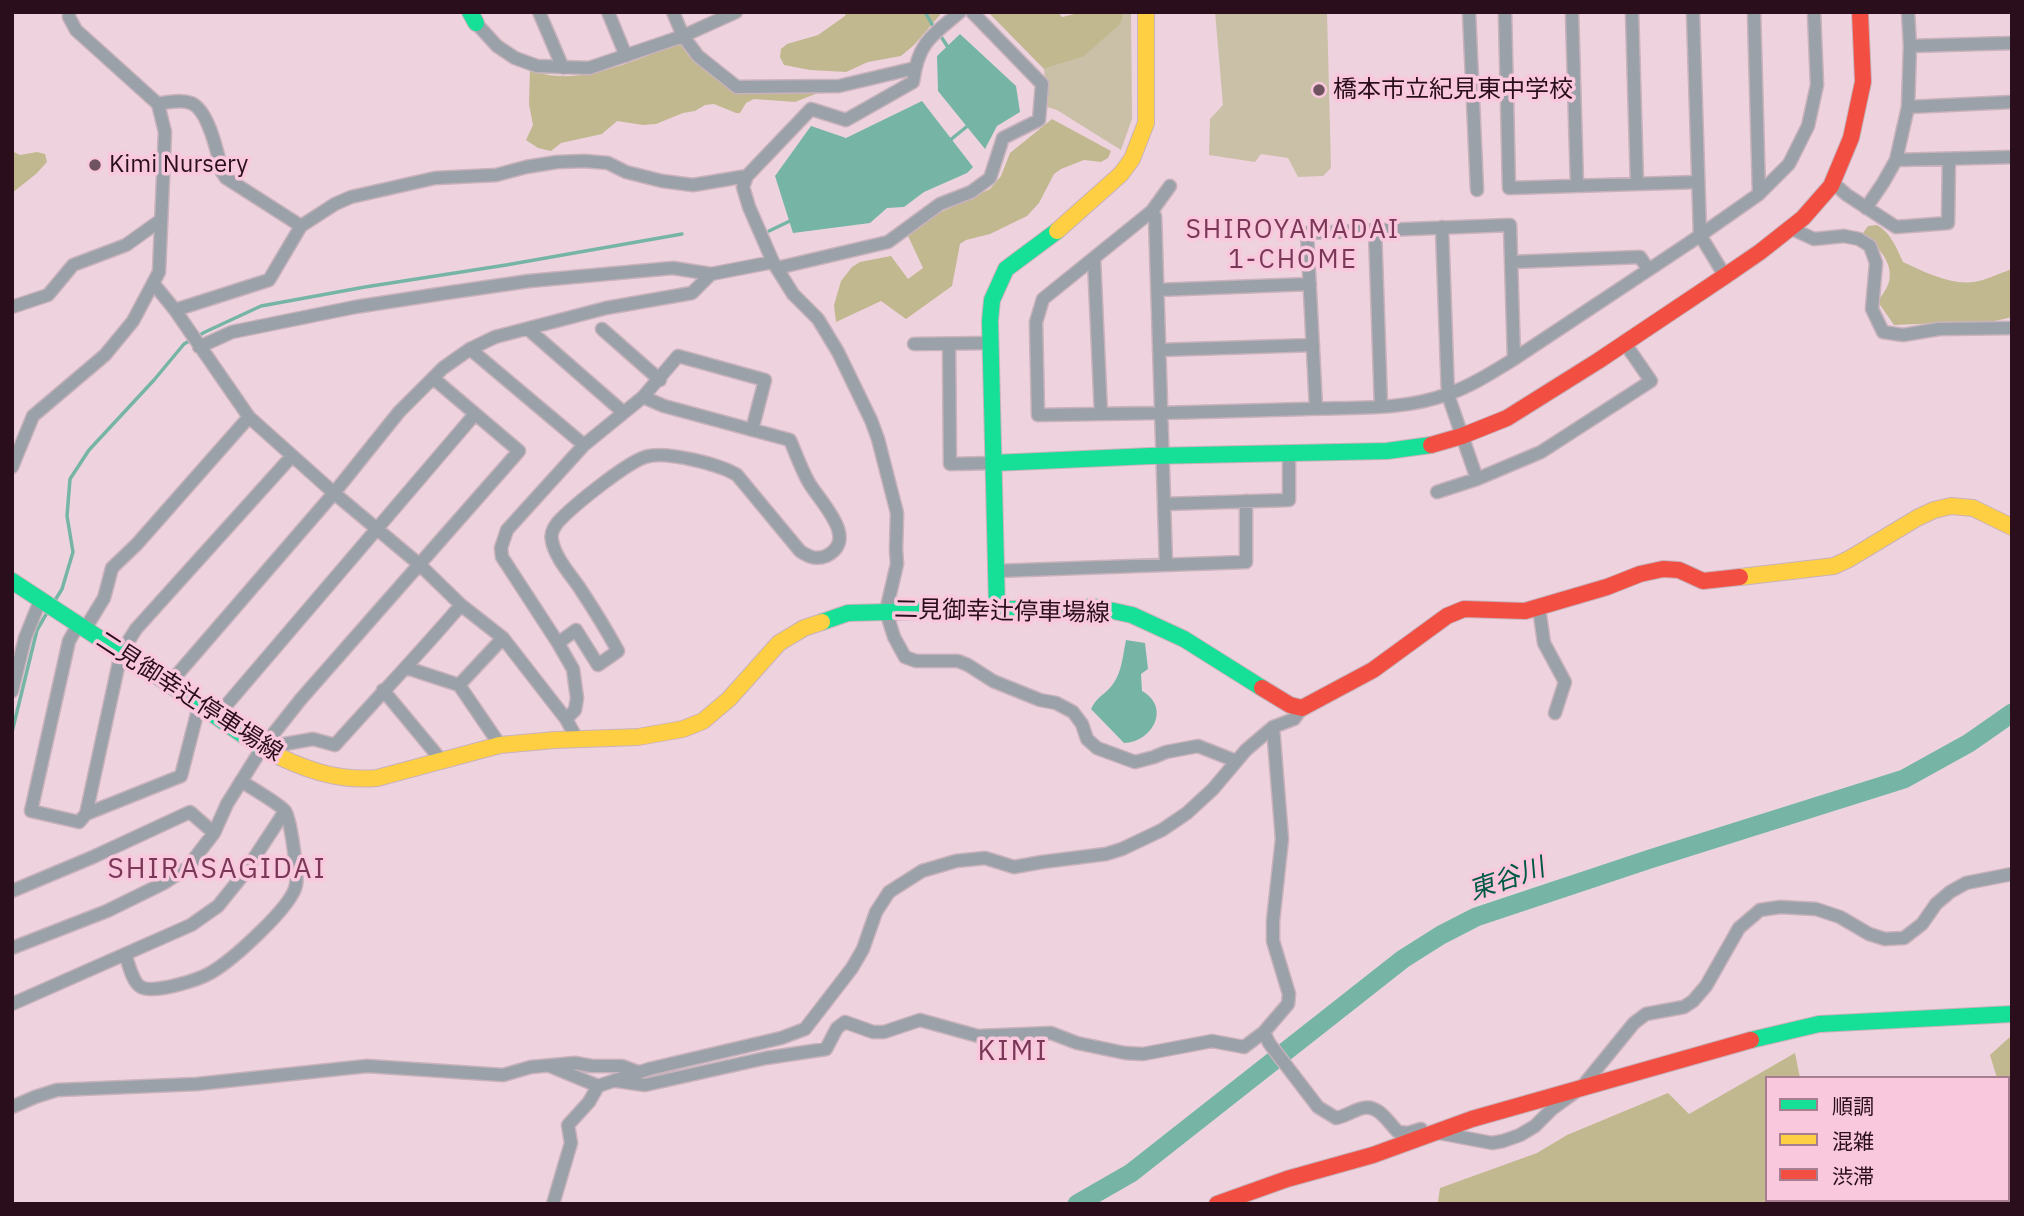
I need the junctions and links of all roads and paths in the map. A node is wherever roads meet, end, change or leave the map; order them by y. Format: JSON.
{"nodes":[{"id":1,"x":69,"y":12,"type":"edge"},
{"id":2,"x":539,"y":12,"type":"edge"},
{"id":3,"x":608,"y":12,"type":"edge"},
{"id":4,"x":673,"y":12,"type":"edge"},
{"id":5,"x":736,"y":12,"type":"edge"},
{"id":6,"x":960,"y":12,"type":"edge"},
{"id":7,"x":972,"y":12,"type":"edge"},
{"id":8,"x":1146,"y":12,"type":"edge"},
{"id":9,"x":1469,"y":12,"type":"edge"},
{"id":10,"x":1505,"y":12,"type":"edge"},
{"id":11,"x":1572,"y":12,"type":"edge"},
{"id":12,"x":1632,"y":12,"type":"edge"},
{"id":13,"x":1693,"y":12,"type":"edge"},
{"id":14,"x":1754,"y":12,"type":"edge"},
{"id":15,"x":1814,"y":12,"type":"edge"},
{"id":16,"x":1860,"y":12,"type":"edge"},
{"id":17,"x":1908,"y":12,"type":"edge"},
{"id":18,"x":473,"y":18,"type":"edge"},
{"id":19,"x":682,"y":36,"type":"junction"},
{"id":20,"x":2012,"y":43,"type":"edge"},
{"id":21,"x":1910,"y":46,"type":"junction"},
{"id":22,"x":626,"y":56,"type":"junction"},
{"id":23,"x":563,"y":68,"type":"junction"},
{"id":24,"x":915,"y":68,"type":"junction"},
{"id":25,"x":2012,"y":102,"type":"edge"},
{"id":26,"x":158,"y":104,"type":"junction"},
{"id":27,"x":1908,"y":107,"type":"junction"},
{"id":28,"x":2012,"y":157,"type":"edge"},
{"id":29,"x":1949,"y":159,"type":"junction"},
{"id":30,"x":1896,"y":160,"type":"junction"},
{"id":31,"x":747,"y":176,"type":"junction"},
{"id":32,"x":1698,"y":182,"type":"junction"},
{"id":33,"x":1832,"y":182,"type":"junction"},
{"id":34,"x":1637,"y":184,"type":"junction"},
{"id":35,"x":1170,"y":186,"type":"dead end"},
{"id":36,"x":1577,"y":186,"type":"junction"},
{"id":37,"x":1476,"y":190,"type":"dead end"},
{"id":38,"x":1759,"y":194,"type":"junction"},
{"id":39,"x":1866,"y":208,"type":"junction"},
{"id":40,"x":1155,"y":216,"type":"dead end"},
{"id":41,"x":161,"y":220,"type":"junction"},
{"id":42,"x":301,"y":226,"type":"junction"},
{"id":43,"x":1442,"y":228,"type":"junction"},
{"id":44,"x":1790,"y":228,"type":"junction"},
{"id":45,"x":1375,"y":230,"type":"junction"},
{"id":46,"x":1700,"y":235,"type":"junction"},
{"id":47,"x":1094,"y":259,"type":"junction"},
{"id":48,"x":1511,"y":262,"type":"junction"},
{"id":49,"x":775,"y":265,"type":"junction"},
{"id":50,"x":1648,"y":269,"type":"junction"},
{"id":51,"x":711,"y":274,"type":"junction"},
{"id":52,"x":1725,"y":276,"type":"junction"},
{"id":53,"x":153,"y":283,"type":"junction"},
{"id":54,"x":1310,"y":284,"type":"junction"},
{"id":55,"x":1157,"y":290,"type":"junction"},
{"id":56,"x":12,"y":307,"type":"edge"},
{"id":57,"x":177,"y":314,"type":"junction"},
{"id":58,"x":2012,"y":328,"type":"edge"},
{"id":59,"x":602,"y":329,"type":"dead end"},
{"id":60,"x":528,"y":330,"type":"junction"},
{"id":61,"x":1624,"y":342,"type":"junction"},
{"id":62,"x":990,"y":343,"type":"junction"},
{"id":63,"x":914,"y":344,"type":"dead end"},
{"id":64,"x":949,"y":344,"type":"junction"},
{"id":65,"x":198,"y":345,"type":"junction"},
{"id":66,"x":1313,"y":345,"type":"junction"},
{"id":67,"x":470,"y":349,"type":"junction"},
{"id":68,"x":1159,"y":350,"type":"junction"},
{"id":69,"x":1514,"y":359,"type":"junction"},
{"id":70,"x":433,"y":378,"type":"junction"},
{"id":71,"x":660,"y":380,"type":"junction"},
{"id":72,"x":1448,"y":395,"type":"junction"},
{"id":73,"x":643,"y":397,"type":"junction"},
{"id":74,"x":1381,"y":406,"type":"junction"},
{"id":75,"x":1316,"y":408,"type":"junction"},
{"id":76,"x":623,"y":412,"type":"junction"},
{"id":77,"x":1161,"y":413,"type":"junction"},
{"id":78,"x":475,"y":414,"type":"junction"},
{"id":79,"x":1101,"y":414,"type":"junction"},
{"id":80,"x":249,"y":417,"type":"junction"},
{"id":81,"x":752,"y":430,"type":"junction"},
{"id":82,"x":1462,"y":436,"type":"junction"},
{"id":83,"x":584,"y":445,"type":"junction"},
{"id":84,"x":1289,"y":454,"type":"junction"},
{"id":85,"x":292,"y":456,"type":"junction"},
{"id":86,"x":1162,"y":456,"type":"junction"},
{"id":87,"x":993,"y":463,"type":"junction"},
{"id":88,"x":12,"y":467,"type":"edge"},
{"id":89,"x":1477,"y":479,"type":"junction"},
{"id":90,"x":1437,"y":492,"type":"dead end"},
{"id":91,"x":334,"y":493,"type":"junction"},
{"id":92,"x":1246,"y":502,"type":"junction"},
{"id":93,"x":1164,"y":504,"type":"junction"},
{"id":94,"x":2012,"y":527,"type":"edge"},
{"id":95,"x":377,"y":530,"type":"junction"},
{"id":96,"x":420,"y":565,"type":"junction"},
{"id":97,"x":1166,"y":565,"type":"junction"},
{"id":98,"x":996,"y":571,"type":"junction"},
{"id":99,"x":12,"y":581,"type":"edge"},
{"id":100,"x":46,"y":605,"type":"junction"},
{"id":101,"x":461,"y":605,"type":"junction"},
{"id":102,"x":997,"y":608,"type":"junction"},
{"id":103,"x":1539,"y":608,"type":"junction"},
{"id":104,"x":886,"y":611,"type":"junction"},
{"id":105,"x":81,"y":627,"type":"junction"},
{"id":106,"x":503,"y":638,"type":"junction"},
{"id":107,"x":558,"y":643,"type":"junction"},
{"id":108,"x":121,"y":653,"type":"junction"},
{"id":109,"x":407,"y":668,"type":"junction"},
{"id":110,"x":169,"y":684,"type":"junction"},
{"id":111,"x":459,"y":685,"type":"junction"},
{"id":112,"x":383,"y":690,"type":"junction"},
{"id":113,"x":12,"y":691,"type":"edge"},
{"id":114,"x":199,"y":706,"type":"junction"},
{"id":115,"x":1302,"y":708,"type":"junction"},
{"id":116,"x":1555,"y":713,"type":"dead end"},
{"id":117,"x":217,"y":716,"type":"junction"},
{"id":118,"x":566,"y":719,"type":"junction"},
{"id":119,"x":1273,"y":727,"type":"junction"},
{"id":120,"x":577,"y":739,"type":"junction"},
{"id":121,"x":500,"y":745,"type":"junction"},
{"id":122,"x":262,"y":748,"type":"junction"},
{"id":123,"x":442,"y":761,"type":"junction"},
{"id":124,"x":1236,"y":761,"type":"junction"},
{"id":125,"x":241,"y":781,"type":"junction"},
{"id":126,"x":285,"y":811,"type":"junction"},
{"id":127,"x":86,"y":814,"type":"junction"},
{"id":128,"x":214,"y":833,"type":"junction"},
{"id":129,"x":2012,"y":874,"type":"edge"},
{"id":130,"x":12,"y":891,"type":"edge"},
{"id":131,"x":12,"y":948,"type":"edge"},
{"id":132,"x":125,"y":954,"type":"junction"},
{"id":133,"x":12,"y":1004,"type":"edge"},
{"id":134,"x":2012,"y":1014,"type":"edge"},
{"id":135,"x":1266,"y":1037,"type":"junction"},
{"id":136,"x":549,"y":1066,"type":"junction"},
{"id":137,"x":638,"y":1072,"type":"junction"},
{"id":138,"x":617,"y":1081,"type":"junction"},
{"id":139,"x":598,"y":1086,"type":"junction"},
{"id":140,"x":1581,"y":1088,"type":"junction"},
{"id":141,"x":12,"y":1107,"type":"edge"},
{"id":142,"x":1438,"y":1133,"type":"junction"},
{"id":143,"x":552,"y":1204,"type":"edge"},
{"id":144,"x":1217,"y":1204,"type":"edge"}],
"edges":[{"from":1,"to":26,"type":"street"},
{"from":2,"to":23,"type":"street"},
{"from":3,"to":22,"type":"street"},
{"from":4,"to":19,"type":"street"},
{"from":5,"to":19,"type":"street"},
{"from":6,"to":24,"type":"street"},
{"from":7,"to":49,"type":"street"},
{"from":8,"to":62,"type":"street"},
{"from":9,"to":37,"type":"street"},
{"from":10,"to":36,"type":"street"},
{"from":11,"to":36,"type":"street"},
{"from":12,"to":34,"type":"street"},
{"from":13,"to":32,"type":"street"},
{"from":14,"to":38,"type":"street"},
{"from":15,"to":38,"type":"street"},
{"from":16,"to":33,"type":"street"},
{"from":17,"to":21,"type":"street"},
{"from":18,"to":23,"type":"street"},
{"from":19,"to":22,"type":"street"},
{"from":19,"to":24,"type":"street"},
{"from":20,"to":21,"type":"street"},
{"from":21,"to":27,"type":"street"},
{"from":22,"to":23,"type":"street"},
{"from":24,"to":31,"type":"street"},
{"from":25,"to":27,"type":"street"},
{"from":26,"to":41,"type":"street"},
{"from":26,"to":42,"type":"street"},
{"from":27,"to":30,"type":"street"},
{"from":28,"to":29,"type":"street"},
{"from":29,"to":30,"type":"street"},
{"from":29,"to":39,"type":"street"},
{"from":30,"to":39,"type":"street"},
{"from":31,"to":42,"type":"street"},
{"from":31,"to":49,"type":"street"},
{"from":32,"to":34,"type":"street"},
{"from":32,"to":46,"type":"street"},
{"from":33,"to":39,"type":"street"},
{"from":33,"to":44,"type":"street"},
{"from":34,"to":36,"type":"street"},
{"from":35,"to":47,"type":"street"},
{"from":38,"to":46,"type":"street"},
{"from":40,"to":55,"type":"street"},
{"from":41,"to":53,"type":"street"},
{"from":41,"to":56,"type":"street"},
{"from":42,"to":57,"type":"street"},
{"from":43,"to":45,"type":"street"},
{"from":43,"to":48,"type":"street"},
{"from":43,"to":72,"type":"street"},
{"from":44,"to":52,"type":"street"},
{"from":44,"to":58,"type":"street"},
{"from":45,"to":54,"type":"street"},
{"from":45,"to":74,"type":"street"},
{"from":46,"to":50,"type":"street"},
{"from":46,"to":52,"type":"street"},
{"from":47,"to":79,"type":"street"},
{"from":47,"to":79,"type":"street"},
{"from":48,"to":50,"type":"street"},
{"from":48,"to":69,"type":"street"},
{"from":49,"to":51,"type":"street"},
{"from":49,"to":104,"type":"street"},
{"from":50,"to":69,"type":"street"},
{"from":51,"to":60,"type":"street"},
{"from":51,"to":65,"type":"street"},
{"from":52,"to":61,"type":"street"},
{"from":53,"to":57,"type":"street"},
{"from":53,"to":88,"type":"street"},
{"from":54,"to":55,"type":"street"},
{"from":54,"to":66,"type":"street"},
{"from":55,"to":68,"type":"street"},
{"from":57,"to":65,"type":"street"},
{"from":59,"to":71,"type":"street"},
{"from":60,"to":67,"type":"street"},
{"from":60,"to":76,"type":"street"},
{"from":61,"to":82,"type":"street"},
{"from":61,"to":89,"type":"street"},
{"from":62,"to":64,"type":"street"},
{"from":62,"to":87,"type":"street"},
{"from":63,"to":64,"type":"street"},
{"from":64,"to":87,"type":"street"},
{"from":65,"to":80,"type":"street"},
{"from":66,"to":68,"type":"street"},
{"from":66,"to":75,"type":"street"},
{"from":67,"to":70,"type":"street"},
{"from":67,"to":83,"type":"street"},
{"from":68,"to":77,"type":"street"},
{"from":69,"to":72,"type":"street"},
{"from":70,"to":78,"type":"street"},
{"from":70,"to":91,"type":"street"},
{"from":71,"to":73,"type":"street"},
{"from":71,"to":81,"type":"street"},
{"from":72,"to":74,"type":"street"},
{"from":72,"to":82,"type":"street"},
{"from":73,"to":76,"type":"street"},
{"from":73,"to":81,"type":"street"},
{"from":74,"to":75,"type":"street"},
{"from":75,"to":77,"type":"street"},
{"from":76,"to":83,"type":"street"},
{"from":77,"to":79,"type":"street"},
{"from":77,"to":86,"type":"street"},
{"from":78,"to":95,"type":"street"},
{"from":78,"to":96,"type":"street"},
{"from":80,"to":85,"type":"street"},
{"from":80,"to":105,"type":"street"},
{"from":81,"to":107,"type":"street"},
{"from":82,"to":84,"type":"street"},
{"from":82,"to":89,"type":"street"},
{"from":83,"to":107,"type":"street"},
{"from":84,"to":86,"type":"street"},
{"from":84,"to":92,"type":"street"},
{"from":85,"to":91,"type":"street"},
{"from":85,"to":108,"type":"street"},
{"from":86,"to":87,"type":"street"},
{"from":86,"to":93,"type":"street"},
{"from":87,"to":98,"type":"street"},
{"from":89,"to":90,"type":"street"},
{"from":91,"to":95,"type":"street"},
{"from":91,"to":110,"type":"street"},
{"from":92,"to":93,"type":"street"},
{"from":92,"to":97,"type":"street"},
{"from":93,"to":97,"type":"street"},
{"from":94,"to":103,"type":"street"},
{"from":95,"to":96,"type":"street"},
{"from":95,"to":117,"type":"street"},
{"from":96,"to":101,"type":"street"},
{"from":96,"to":122,"type":"street"},
{"from":97,"to":98,"type":"street"},
{"from":98,"to":102,"type":"street"},
{"from":99,"to":100,"type":"street","name":"二見御幸辻停車場線"},
{"from":100,"to":105,"type":"street","name":"二見御幸辻停車場線"},
{"from":100,"to":113,"type":"street"},
{"from":101,"to":106,"type":"street"},
{"from":101,"to":109,"type":"street"},
{"from":102,"to":104,"type":"street","name":"二見御幸辻停車場線"},
{"from":102,"to":115,"type":"street","name":"二見御幸辻停車場線"},
{"from":103,"to":115,"type":"street"},
{"from":103,"to":116,"type":"street"},
{"from":104,"to":120,"type":"street","name":"二見御幸辻停車場線"},
{"from":104,"to":124,"type":"street"},
{"from":105,"to":108,"type":"street","name":"二見御幸辻停車場線"},
{"from":105,"to":127,"type":"street"},
{"from":106,"to":111,"type":"street"},
{"from":106,"to":118,"type":"street"},
{"from":107,"to":118,"type":"street"},
{"from":108,"to":110,"type":"street","name":"二見御幸辻停車場線"},
{"from":108,"to":127,"type":"street"},
{"from":109,"to":111,"type":"street"},
{"from":109,"to":112,"type":"street"},
{"from":110,"to":114,"type":"street","name":"二見御幸辻停車場線"},
{"from":111,"to":121,"type":"street"},
{"from":112,"to":122,"type":"street"},
{"from":112,"to":123,"type":"street"},
{"from":114,"to":117,"type":"street","name":"二見御幸辻停車場線"},
{"from":114,"to":127,"type":"street"},
{"from":115,"to":119,"type":"street"},
{"from":117,"to":122,"type":"street","name":"二見御幸辻停車場線"},
{"from":118,"to":120,"type":"street"},
{"from":119,"to":124,"type":"street"},
{"from":119,"to":135,"type":"street"},
{"from":120,"to":121,"type":"street","name":"二見御幸辻停車場線"},
{"from":121,"to":123,"type":"street","name":"二見御幸辻停車場線"},
{"from":122,"to":123,"type":"street","name":"二見御幸辻停車場線"},
{"from":122,"to":125,"type":"street"},
{"from":124,"to":137,"type":"street"},
{"from":125,"to":126,"type":"street"},
{"from":125,"to":128,"type":"street"},
{"from":126,"to":132,"type":"street"},
{"from":126,"to":132,"type":"street"},
{"from":128,"to":130,"type":"street"},
{"from":128,"to":131,"type":"street"},
{"from":129,"to":140,"type":"street"},
{"from":132,"to":133,"type":"street"},
{"from":134,"to":140,"type":"street"},
{"from":135,"to":138,"type":"street"},
{"from":135,"to":142,"type":"street"},
{"from":136,"to":137,"type":"street"},
{"from":136,"to":139,"type":"street"},
{"from":136,"to":141,"type":"street"},
{"from":137,"to":138,"type":"street"},
{"from":138,"to":139,"type":"street"},
{"from":139,"to":143,"type":"street"},
{"from":140,"to":142,"type":"street"},
{"from":140,"to":142,"type":"street"},
{"from":142,"to":144,"type":"street"}]}
